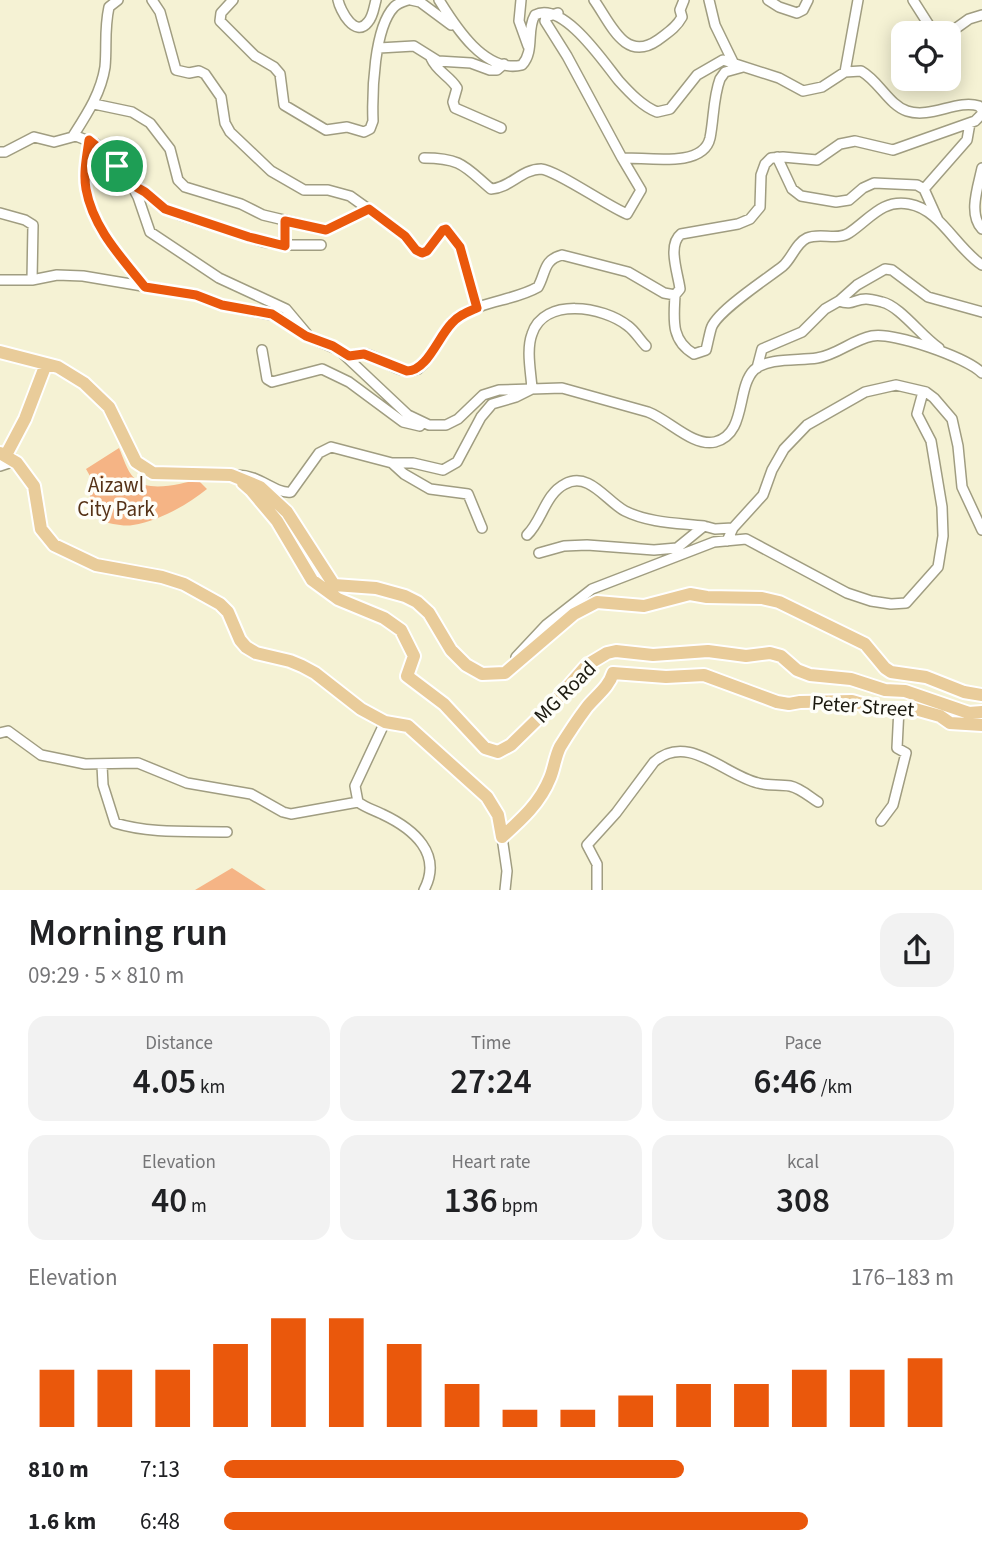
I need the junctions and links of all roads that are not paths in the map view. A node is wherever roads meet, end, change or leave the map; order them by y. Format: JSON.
{"nodes":[{"id":1,"x":118,"y":0,"type":"edge"},
{"id":2,"x":152,"y":0,"type":"edge"},
{"id":3,"x":233,"y":0,"type":"edge"},
{"id":4,"x":338,"y":0,"type":"edge"},
{"id":5,"x":376,"y":0,"type":"edge"},
{"id":6,"x":410,"y":0,"type":"edge"},
{"id":7,"x":439,"y":0,"type":"edge"},
{"id":8,"x":521,"y":0,"type":"edge"},
{"id":9,"x":594,"y":0,"type":"edge"},
{"id":10,"x":684,"y":0,"type":"edge"},
{"id":11,"x":709,"y":0,"type":"edge"},
{"id":12,"x":768,"y":0,"type":"edge"},
{"id":13,"x":808,"y":0,"type":"edge"},
{"id":14,"x":858,"y":0,"type":"edge"},
{"id":15,"x":913,"y":0,"type":"edge"},
{"id":16,"x":558,"y":13,"type":"junction"},
{"id":17,"x":982,"y":15,"type":"edge"},
{"id":18,"x":926,"y":21,"type":"edge"},
{"id":19,"x":961,"y":25,"type":"edge"},
{"id":20,"x":458,"y":30,"type":"junction"},
{"id":21,"x":379,"y":48,"type":"junction"},
{"id":22,"x":529,"y":51,"type":"junction"},
{"id":23,"x":431,"y":58,"type":"junction"},
{"id":24,"x":733,"y":62,"type":"junction"},
{"id":25,"x":504,"y":64,"type":"junction"},
{"id":26,"x":745,"y":66,"type":"junction"},
{"id":27,"x":845,"y":72,"type":"junction"},
{"id":28,"x":94,"y":104,"type":"junction"},
{"id":29,"x":982,"y":112,"type":"edge"},
{"id":30,"x":970,"y":123,"type":"junction"},
{"id":31,"x":501,"y":128,"type":"dead end"},
{"id":32,"x":73,"y":136,"type":"junction"},
{"id":33,"x":89,"y":140,"type":"junction"},
{"id":34,"x":0,"y":152,"type":"edge"},
{"id":35,"x":777,"y":157,"type":"junction"},
{"id":36,"x":424,"y":158,"type":"dead end"},
{"id":37,"x":622,"y":158,"type":"junction"},
{"id":38,"x":982,"y":168,"type":"edge"},
{"id":39,"x":131,"y":184,"type":"junction"},
{"id":40,"x":924,"y":190,"type":"junction"},
{"id":41,"x":369,"y":209,"type":"junction"},
{"id":42,"x":0,"y":212,"type":"edge"},
{"id":43,"x":939,"y":220,"type":"junction"},
{"id":44,"x":285,"y":221,"type":"junction"},
{"id":45,"x":982,"y":229,"type":"edge"},
{"id":46,"x":321,"y":245,"type":"dead end"},
{"id":47,"x":285,"y":246,"type":"junction"},
{"id":48,"x":982,"y":265,"type":"edge"},
{"id":49,"x":0,"y":279,"type":"edge"},
{"id":50,"x":32,"y":280,"type":"junction"},
{"id":51,"x":145,"y":287,"type":"junction"},
{"id":52,"x":675,"y":295,"type":"junction"},
{"id":53,"x":839,"y":301,"type":"junction"},
{"id":54,"x":477,"y":308,"type":"junction"},
{"id":55,"x":982,"y":312,"type":"edge"},
{"id":56,"x":310,"y":338,"type":"junction"},
{"id":57,"x":646,"y":346,"type":"dead end"},
{"id":58,"x":262,"y":350,"type":"dead end"},
{"id":59,"x":0,"y":352,"type":"edge"},
{"id":60,"x":946,"y":353,"type":"junction"},
{"id":61,"x":349,"y":356,"type":"junction"},
{"id":62,"x":46,"y":364,"type":"junction"},
{"id":63,"x":757,"y":368,"type":"junction"},
{"id":64,"x":982,"y":373,"type":"edge"},
{"id":65,"x":532,"y":389,"type":"junction"},
{"id":66,"x":923,"y":392,"type":"junction"},
{"id":67,"x":429,"y":425,"type":"junction"},
{"id":68,"x":5,"y":459,"type":"edge"},
{"id":69,"x":392,"y":463,"type":"junction"},
{"id":70,"x":231,"y":474,"type":"junction"},
{"id":71,"x":704,"y":526,"type":"junction"},
{"id":72,"x":482,"y":528,"type":"dead end"},
{"id":73,"x":733,"y":528,"type":"junction"},
{"id":74,"x":982,"y":530,"type":"edge"},
{"id":75,"x":527,"y":535,"type":"dead end"},
{"id":76,"x":727,"y":541,"type":"junction"},
{"id":77,"x":539,"y":553,"type":"dead end"},
{"id":78,"x":497,"y":674,"type":"junction"},
{"id":79,"x":982,"y":695,"type":"edge"},
{"id":80,"x":899,"y":708,"type":"junction"},
{"id":81,"x":982,"y":712,"type":"edge"},
{"id":82,"x":385,"y":722,"type":"junction"},
{"id":83,"x":982,"y":725,"type":"edge"},
{"id":84,"x":0,"y":733,"type":"edge"},
{"id":85,"x":102,"y":765,"type":"junction"},
{"id":86,"x":358,"y":802,"type":"junction"},
{"id":87,"x":818,"y":802,"type":"dead end"},
{"id":88,"x":881,"y":821,"type":"dead end"},
{"id":89,"x":227,"y":832,"type":"dead end"},
{"id":90,"x":502,"y":837,"type":"junction"},
{"id":91,"x":424,"y":890,"type":"edge"},
{"id":92,"x":505,"y":890,"type":"edge"},
{"id":93,"x":597,"y":890,"type":"edge"}],
"edges":[{"from":1,"to":28,"type":"street"},
{"from":2,"to":41,"type":"street"},
{"from":3,"to":21,"type":"street"},
{"from":4,"to":5,"type":"street"},
{"from":6,"to":20,"type":"street"},
{"from":6,"to":21,"type":"street"},
{"from":7,"to":20,"type":"street"},
{"from":8,"to":22,"type":"street"},
{"from":9,"to":10,"type":"street"},
{"from":11,"to":24,"type":"street"},
{"from":12,"to":13,"type":"street"},
{"from":14,"to":27,"type":"street"},
{"from":15,"to":18,"type":"street"},
{"from":16,"to":22,"type":"street"},
{"from":16,"to":24,"type":"street"},
{"from":16,"to":37,"type":"street"},
{"from":17,"to":19,"type":"street"},
{"from":20,"to":25,"type":"street"},
{"from":21,"to":23,"type":"street"},
{"from":22,"to":25,"type":"street"},
{"from":23,"to":25,"type":"street"},
{"from":23,"to":31,"type":"street"},
{"from":24,"to":26,"type":"street"},
{"from":26,"to":27,"type":"street"},
{"from":26,"to":37,"type":"street"},
{"from":27,"to":29,"type":"street"},
{"from":28,"to":32,"type":"street"},
{"from":28,"to":44,"type":"street"},
{"from":29,"to":30,"type":"street"},
{"from":30,"to":35,"type":"street"},
{"from":30,"to":40,"type":"street"},
{"from":32,"to":33,"type":"street"},
{"from":32,"to":34,"type":"street"},
{"from":33,"to":39,"type":"street"},
{"from":33,"to":51,"type":"street"},
{"from":35,"to":40,"type":"street"},
{"from":35,"to":52,"type":"street"},
{"from":36,"to":37,"type":"street"},
{"from":38,"to":45,"type":"street"},
{"from":39,"to":47,"type":"street"},
{"from":39,"to":56,"type":"street"},
{"from":40,"to":43,"type":"street"},
{"from":41,"to":44,"type":"street"},
{"from":41,"to":54,"type":"street"},
{"from":42,"to":50,"type":"street"},
{"from":43,"to":48,"type":"street"},
{"from":43,"to":52,"type":"street"},
{"from":44,"to":47,"type":"street"},
{"from":46,"to":47,"type":"street"},
{"from":49,"to":50,"type":"street"},
{"from":50,"to":51,"type":"street"},
{"from":51,"to":56,"type":"street"},
{"from":52,"to":54,"type":"street"},
{"from":53,"to":55,"type":"street"},
{"from":53,"to":60,"type":"street"},
{"from":53,"to":63,"type":"street"},
{"from":54,"to":61,"type":"street"},
{"from":56,"to":61,"type":"street"},
{"from":57,"to":65,"type":"street"},
{"from":58,"to":67,"type":"street"},
{"from":59,"to":62,"type":"main road"},
{"from":60,"to":63,"type":"street"},
{"from":60,"to":64,"type":"street"},
{"from":61,"to":67,"type":"street"},
{"from":62,"to":68,"type":"main road"},
{"from":62,"to":70,"type":"main road"},
{"from":63,"to":65,"type":"street"},
{"from":65,"to":67,"type":"street"},
{"from":65,"to":69,"type":"street"},
{"from":66,"to":73,"type":"street"},
{"from":66,"to":74,"type":"street"},
{"from":66,"to":76,"type":"street"},
{"from":68,"to":82,"type":"main road"},
{"from":69,"to":70,"type":"street"},
{"from":69,"to":72,"type":"street"},
{"from":70,"to":78,"type":"main road"},
{"from":70,"to":81,"type":"main road","name":"MG Road"},
{"from":71,"to":73,"type":"street"},
{"from":71,"to":75,"type":"street"},
{"from":71,"to":77,"type":"street"},
{"from":73,"to":76,"type":"street"},
{"from":76,"to":78,"type":"street"},
{"from":78,"to":79,"type":"main road"},
{"from":80,"to":83,"type":"main road","name":"Peter Street"},
{"from":80,"to":88,"type":"street"},
{"from":80,"to":90,"type":"main road","name":"Peter Street"},
{"from":82,"to":86,"type":"street"},
{"from":82,"to":90,"type":"main road"},
{"from":84,"to":85,"type":"street"},
{"from":85,"to":86,"type":"street"},
{"from":85,"to":89,"type":"street"},
{"from":86,"to":91,"type":"street"},
{"from":87,"to":93,"type":"street"},
{"from":90,"to":92,"type":"street"}]}
